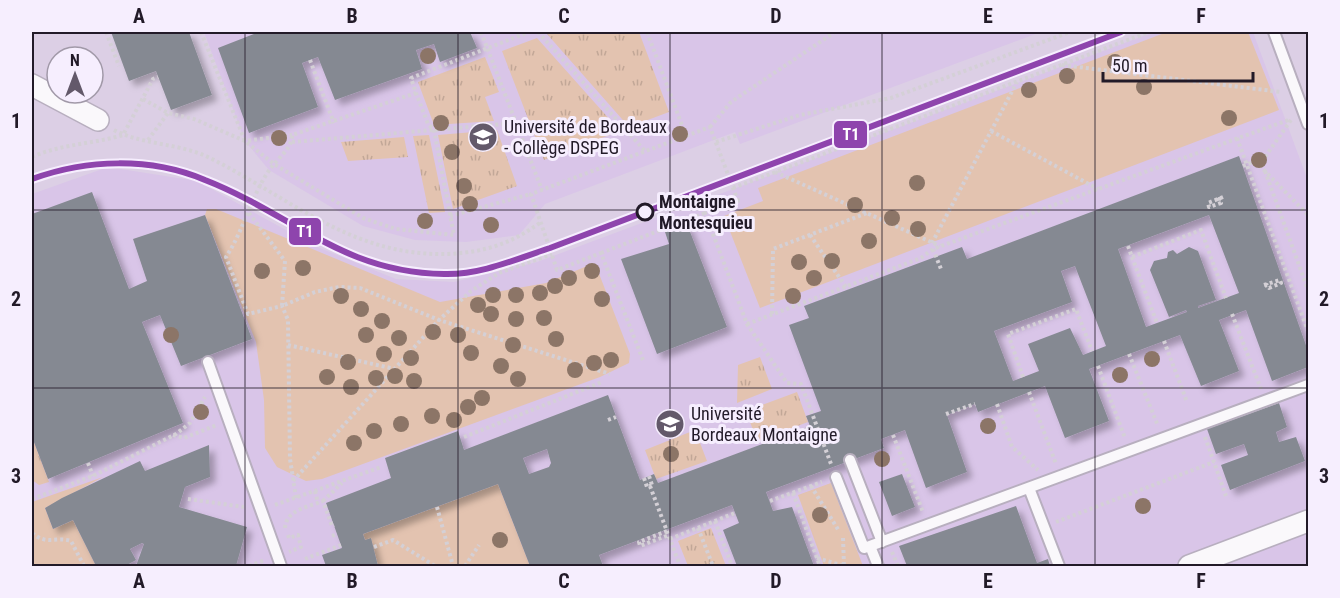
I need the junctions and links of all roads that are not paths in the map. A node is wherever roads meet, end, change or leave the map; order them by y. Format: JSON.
{"nodes":[{"id":1,"x":1274,"y":32,"type":"edge"},
{"id":2,"x":32,"y":85,"type":"edge"},
{"id":3,"x":98,"y":120,"type":"dead end"},
{"id":4,"x":1308,"y":124,"type":"edge"},
{"id":5,"x":208,"y":362,"type":"dead end"},
{"id":6,"x":1308,"y":385,"type":"edge"},
{"id":7,"x":850,"y":460,"type":"dead end"},
{"id":8,"x":836,"y":477,"type":"road end"},
{"id":9,"x":1029,"y":488,"type":"junction"},
{"id":10,"x":1308,"y":521,"type":"edge"},
{"id":11,"x":882,"y":542,"type":"junction"},
{"id":12,"x":870,"y":546,"type":"junction"},
{"id":13,"x":281,"y":567,"type":"edge"},
{"id":14,"x":878,"y":567,"type":"edge"},
{"id":15,"x":1059,"y":567,"type":"edge"},
{"id":16,"x":1189,"y":567,"type":"edge"}],
"edges":[{"from":1,"to":4,"type":"lane"},
{"from":2,"to":3,"type":"street"},
{"from":5,"to":13,"type":"lane"},
{"from":6,"to":9,"type":"lane"},
{"from":7,"to":11,"type":"lane"},
{"from":8,"to":12,"type":"lane"},
{"from":9,"to":11,"type":"lane"},
{"from":9,"to":15,"type":"lane"},
{"from":10,"to":16,"type":"street"},
{"from":11,"to":12,"type":"lane"},
{"from":12,"to":14,"type":"lane"}]}
